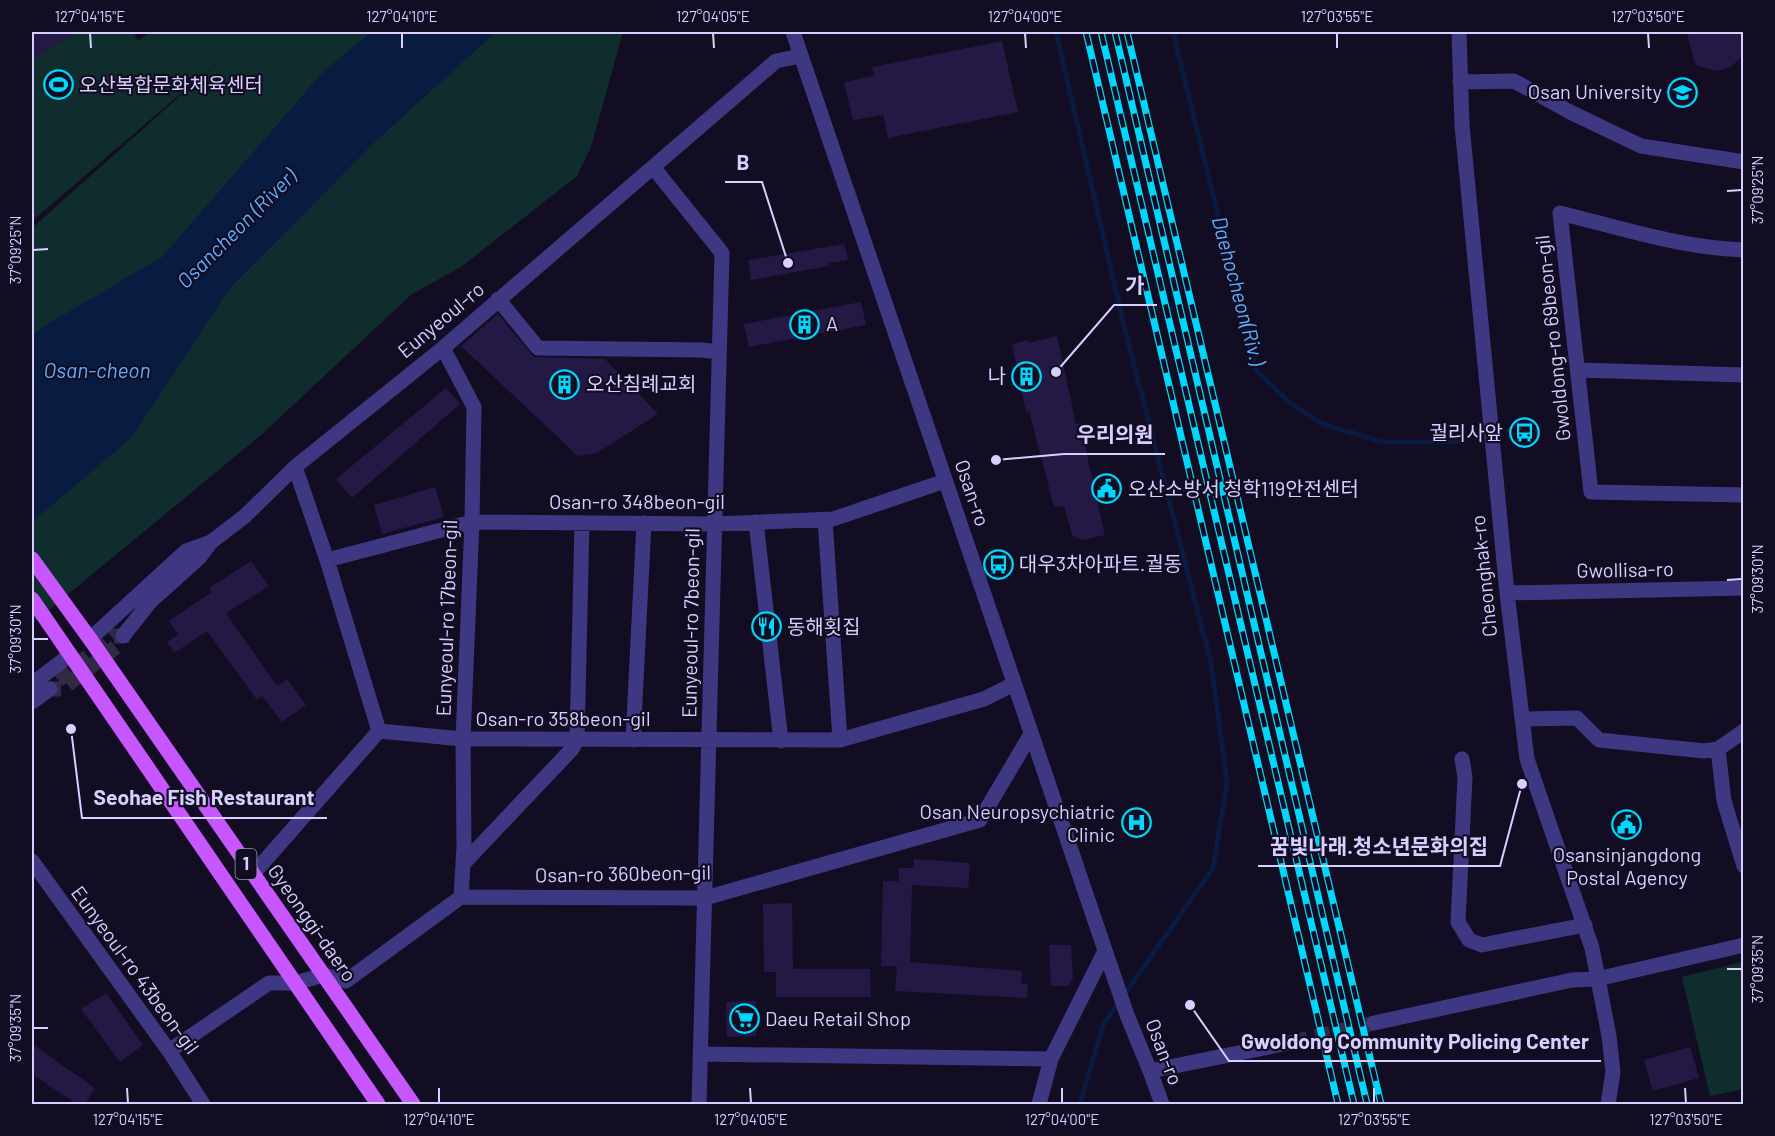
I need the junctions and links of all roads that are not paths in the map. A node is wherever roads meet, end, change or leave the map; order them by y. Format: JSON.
{"nodes":[{"id":1,"x":792,"y":32,"type":"edge"},
{"id":2,"x":1459,"y":32,"type":"edge"},
{"id":3,"x":801,"y":56,"type":"junction"},
{"id":4,"x":1460,"y":82,"type":"junction"},
{"id":5,"x":1743,"y":162,"type":"edge"},
{"id":6,"x":653,"y":166,"type":"junction"},
{"id":7,"x":1743,"y":250,"type":"edge"},
{"id":8,"x":498,"y":299,"type":"junction"},
{"id":9,"x":442,"y":348,"type":"junction"},
{"id":10,"x":719,"y":351,"type":"junction"},
{"id":11,"x":1578,"y":370,"type":"junction"},
{"id":12,"x":1743,"y":375,"type":"edge"},
{"id":13,"x":295,"y":467,"type":"junction"},
{"id":14,"x":945,"y":481,"type":"junction"},
{"id":15,"x":1743,"y":495,"type":"edge"},
{"id":16,"x":825,"y":520,"type":"junction"},
{"id":17,"x":472,"y":522,"type":"junction"},
{"id":18,"x":756,"y":522,"type":"junction"},
{"id":19,"x":582,"y":523,"type":"junction"},
{"id":20,"x":644,"y":524,"type":"junction"},
{"id":21,"x":715,"y":524,"type":"junction"},
{"id":22,"x":211,"y":542,"type":"junction"},
{"id":23,"x":32,"y":559,"type":"edge"},
{"id":24,"x":327,"y":560,"type":"junction"},
{"id":25,"x":1743,"y":588,"type":"edge"},
{"id":26,"x":1507,"y":593,"type":"junction"},
{"id":27,"x":32,"y":599,"type":"edge"},
{"id":28,"x":123,"y":636,"type":"tunnel mouth"},
{"id":29,"x":90,"y":639,"type":"junction"},
{"id":30,"x":70,"y":655,"type":"junction"},
{"id":31,"x":32,"y":684,"type":"edge"},
{"id":32,"x":1014,"y":684,"type":"junction"},
{"id":33,"x":50,"y":689,"type":"dead end"},
{"id":34,"x":32,"y":702,"type":"edge"},
{"id":35,"x":1522,"y":719,"type":"junction"},
{"id":36,"x":379,"y":731,"type":"junction"},
{"id":37,"x":1743,"y":731,"type":"edge"},
{"id":38,"x":1031,"y":734,"type":"junction"},
{"id":39,"x":463,"y":739,"type":"junction"},
{"id":40,"x":577,"y":740,"type":"junction"},
{"id":41,"x":633,"y":740,"type":"junction"},
{"id":42,"x":840,"y":740,"type":"junction"},
{"id":43,"x":709,"y":741,"type":"junction"},
{"id":44,"x":781,"y":741,"type":"junction"},
{"id":45,"x":1718,"y":749,"type":"junction"},
{"id":46,"x":1462,"y":759,"type":"dead end"},
{"id":47,"x":463,"y":864,"type":"junction"},
{"id":48,"x":1743,"y":866,"type":"edge"},
{"id":49,"x":34,"y":871,"type":"edge"},
{"id":50,"x":253,"y":874,"type":"junction"},
{"id":51,"x":460,"y":897,"type":"junction"},
{"id":52,"x":705,"y":898,"type":"junction"},
{"id":53,"x":1585,"y":926,"type":"junction"},
{"id":54,"x":1743,"y":945,"type":"edge"},
{"id":55,"x":1105,"y":951,"type":"junction"},
{"id":56,"x":324,"y":975,"type":"junction"},
{"id":57,"x":1597,"y":979,"type":"junction"},
{"id":58,"x":295,"y":983,"type":"junction"},
{"id":59,"x":1374,"y":1023,"type":"tunnel mouth"},
{"id":60,"x":1293,"y":1042,"type":"tunnel mouth"},
{"id":61,"x":169,"y":1051,"type":"junction"},
{"id":62,"x":701,"y":1054,"type":"junction"},
{"id":63,"x":1051,"y":1059,"type":"junction"},
{"id":64,"x":1150,"y":1071,"type":"junction"},
{"id":65,"x":203,"y":1104,"type":"edge"},
{"id":66,"x":378,"y":1104,"type":"edge"},
{"id":67,"x":414,"y":1104,"type":"edge"},
{"id":68,"x":699,"y":1104,"type":"edge"},
{"id":69,"x":1039,"y":1104,"type":"edge"},
{"id":70,"x":1162,"y":1104,"type":"edge"},
{"id":71,"x":1608,"y":1104,"type":"edge"}],
"edges":[{"from":1,"to":3,"type":"street","name":"Osan-ro"},
{"from":2,"to":4,"type":"street","name":"Cheonghak-ro"},
{"from":3,"to":6,"type":"street","name":"Eunyeoul-ro"},
{"from":3,"to":14,"type":"street","name":"Osan-ro"},
{"from":4,"to":5,"type":"street"},
{"from":4,"to":26,"type":"street","name":"Cheonghak-ro"},
{"from":6,"to":8,"type":"street","name":"Eunyeoul-ro"},
{"from":6,"to":10,"type":"street","name":"Eunyeoul-ro 7beon-gil"},
{"from":7,"to":11,"type":"street","name":"Gwoldong-ro 69beon-gil"},
{"from":8,"to":9,"type":"street","name":"Eunyeoul-ro"},
{"from":8,"to":10,"type":"street"},
{"from":9,"to":13,"type":"street","name":"Eunyeoul-ro"},
{"from":9,"to":17,"type":"street","name":"Eunyeoul-ro 17beon-gil"},
{"from":10,"to":21,"type":"street","name":"Eunyeoul-ro 7beon-gil"},
{"from":11,"to":12,"type":"street"},
{"from":11,"to":15,"type":"street","name":"Gwoldong-ro 69beon-gil"},
{"from":13,"to":22,"type":"street","name":"Eunyeoul-ro"},
{"from":13,"to":24,"type":"street"},
{"from":14,"to":16,"type":"street","name":"Osan-ro 348beon-gil"},
{"from":14,"to":32,"type":"street","name":"Osan-ro"},
{"from":16,"to":18,"type":"street","name":"Osan-ro 348beon-gil"},
{"from":16,"to":42,"type":"street"},
{"from":17,"to":19,"type":"street","name":"Osan-ro 348beon-gil"},
{"from":17,"to":24,"type":"street","name":"Osan-ro 348beon-gil"},
{"from":17,"to":39,"type":"street","name":"Eunyeoul-ro 17beon-gil"},
{"from":18,"to":21,"type":"street","name":"Osan-ro 348beon-gil"},
{"from":18,"to":44,"type":"street"},
{"from":19,"to":20,"type":"street","name":"Osan-ro 348beon-gil"},
{"from":19,"to":40,"type":"street"},
{"from":20,"to":21,"type":"street","name":"Osan-ro 348beon-gil"},
{"from":20,"to":41,"type":"street"},
{"from":21,"to":43,"type":"street","name":"Eunyeoul-ro 7beon-gil"},
{"from":22,"to":28,"type":"street","name":"Eunyeoul-ro"},
{"from":22,"to":29,"type":"street"},
{"from":23,"to":29,"type":"main road","name":"Gyeonggi-daero","number":"1"},
{"from":24,"to":36,"type":"street"},
{"from":25,"to":26,"type":"street","name":"Gwollisa-ro"},
{"from":26,"to":35,"type":"street","name":"Cheonghak-ro"},
{"from":27,"to":30,"type":"main road","number":"1"},
{"from":29,"to":50,"type":"main road","name":"Gyeonggi-daero","number":"1"},
{"from":30,"to":31,"type":"street"},
{"from":30,"to":58,"type":"main road","number":"1"},
{"from":32,"to":38,"type":"street","name":"Osan-ro"},
{"from":32,"to":42,"type":"street","name":"Osan-ro 358beon-gil"},
{"from":33,"to":34,"type":"street"},
{"from":35,"to":45,"type":"street"},
{"from":35,"to":53,"type":"street","name":"Cheonghak-ro"},
{"from":36,"to":39,"type":"street","name":"Osan-ro 358beon-gil"},
{"from":36,"to":50,"type":"street"},
{"from":37,"to":45,"type":"street"},
{"from":38,"to":52,"type":"street","name":"Osan-ro 360beon-gil"},
{"from":38,"to":55,"type":"street","name":"Osan-ro"},
{"from":39,"to":40,"type":"street","name":"Osan-ro 358beon-gil"},
{"from":39,"to":47,"type":"street","name":"Eunyeoul-ro 17beon-gil"},
{"from":40,"to":41,"type":"street","name":"Osan-ro 358beon-gil"},
{"from":40,"to":47,"type":"street"},
{"from":41,"to":43,"type":"street","name":"Osan-ro 358beon-gil"},
{"from":42,"to":44,"type":"street","name":"Osan-ro 358beon-gil"},
{"from":43,"to":44,"type":"street","name":"Osan-ro 358beon-gil"},
{"from":43,"to":52,"type":"street","name":"Eunyeoul-ro 7beon-gil"},
{"from":45,"to":48,"type":"street"},
{"from":46,"to":53,"type":"street"},
{"from":47,"to":51,"type":"street","name":"Eunyeoul-ro 17beon-gil"},
{"from":49,"to":61,"type":"street","name":"Eunyeoul-ro 43beon-gil"},
{"from":50,"to":56,"type":"main road","name":"Gyeonggi-daero","number":"1"},
{"from":51,"to":52,"type":"street","name":"Osan-ro 360beon-gil"},
{"from":51,"to":56,"type":"street"},
{"from":52,"to":62,"type":"street","name":"Eunyeoul-ro 7beon-gil"},
{"from":53,"to":57,"type":"street","name":"Cheonghak-ro"},
{"from":54,"to":57,"type":"street"},
{"from":55,"to":63,"type":"street"},
{"from":55,"to":64,"type":"street","name":"Osan-ro"},
{"from":56,"to":58,"type":"street"},
{"from":56,"to":67,"type":"main road","name":"Gyeonggi-daero","number":"1"},
{"from":57,"to":59,"type":"street"},
{"from":57,"to":71,"type":"street","name":"Cheonghak-ro"},
{"from":58,"to":61,"type":"street"},
{"from":58,"to":66,"type":"main road","number":"1"},
{"from":60,"to":64,"type":"street"},
{"from":61,"to":65,"type":"street","name":"Eunyeoul-ro 43beon-gil"},
{"from":62,"to":63,"type":"street"},
{"from":62,"to":68,"type":"street","name":"Eunyeoul-ro 7beon-gil"},
{"from":63,"to":69,"type":"street"},
{"from":64,"to":70,"type":"street","name":"Osan-ro"}]}
